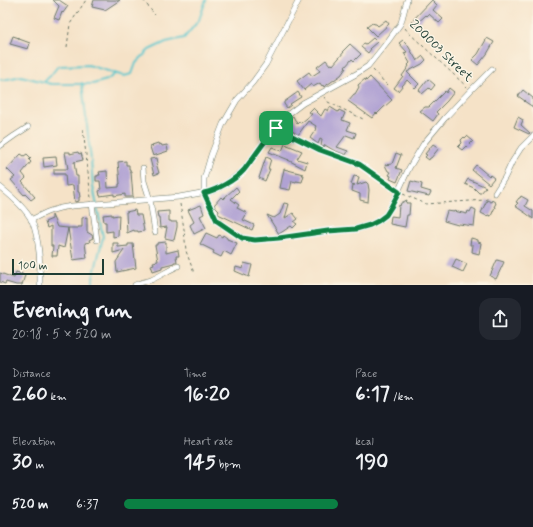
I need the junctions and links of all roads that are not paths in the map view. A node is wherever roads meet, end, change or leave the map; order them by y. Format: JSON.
{"nodes":[{"id":1,"x":299,"y":0,"type":"edge"},
{"id":2,"x":407,"y":0,"type":"edge"},
{"id":3,"x":492,"y":69,"type":"dead end"},
{"id":4,"x":28,"y":127,"type":"dead end"},
{"id":5,"x":276,"y":128,"type":"junction"},
{"id":6,"x":533,"y":136,"type":"edge"},
{"id":7,"x":0,"y":146,"type":"edge"},
{"id":8,"x":359,"y":164,"type":"road end"},
{"id":9,"x":143,"y":168,"type":"dead end"},
{"id":10,"x":0,"y":187,"type":"edge"},
{"id":11,"x":204,"y":193,"type":"junction"},
{"id":12,"x":495,"y":193,"type":"road end"},
{"id":13,"x":150,"y":200,"type":"junction"},
{"id":14,"x":92,"y":204,"type":"junction"},
{"id":15,"x":31,"y":220,"type":"junction"},
{"id":16,"x":155,"y":232,"type":"dead end"},
{"id":17,"x":96,"y":240,"type":"dead end"},
{"id":18,"x":178,"y":266,"type":"dead end"},
{"id":19,"x":40,"y":285,"type":"edge"},
{"id":20,"x":135,"y":285,"type":"edge"}],
"edges":[{"from":1,"to":11,"type":"street"},
{"from":2,"to":5,"type":"street"},
{"from":3,"to":11,"type":"street"},
{"from":4,"to":7,"type":"street"},
{"from":5,"to":8,"type":"street"},
{"from":5,"to":11,"type":"street"},
{"from":6,"to":12,"type":"street"},
{"from":9,"to":13,"type":"street"},
{"from":10,"to":15,"type":"street"},
{"from":11,"to":13,"type":"street"},
{"from":13,"to":14,"type":"street"},
{"from":13,"to":16,"type":"street"},
{"from":14,"to":15,"type":"street"},
{"from":14,"to":17,"type":"street"},
{"from":15,"to":19,"type":"street"},
{"from":18,"to":20,"type":"street"}]}
